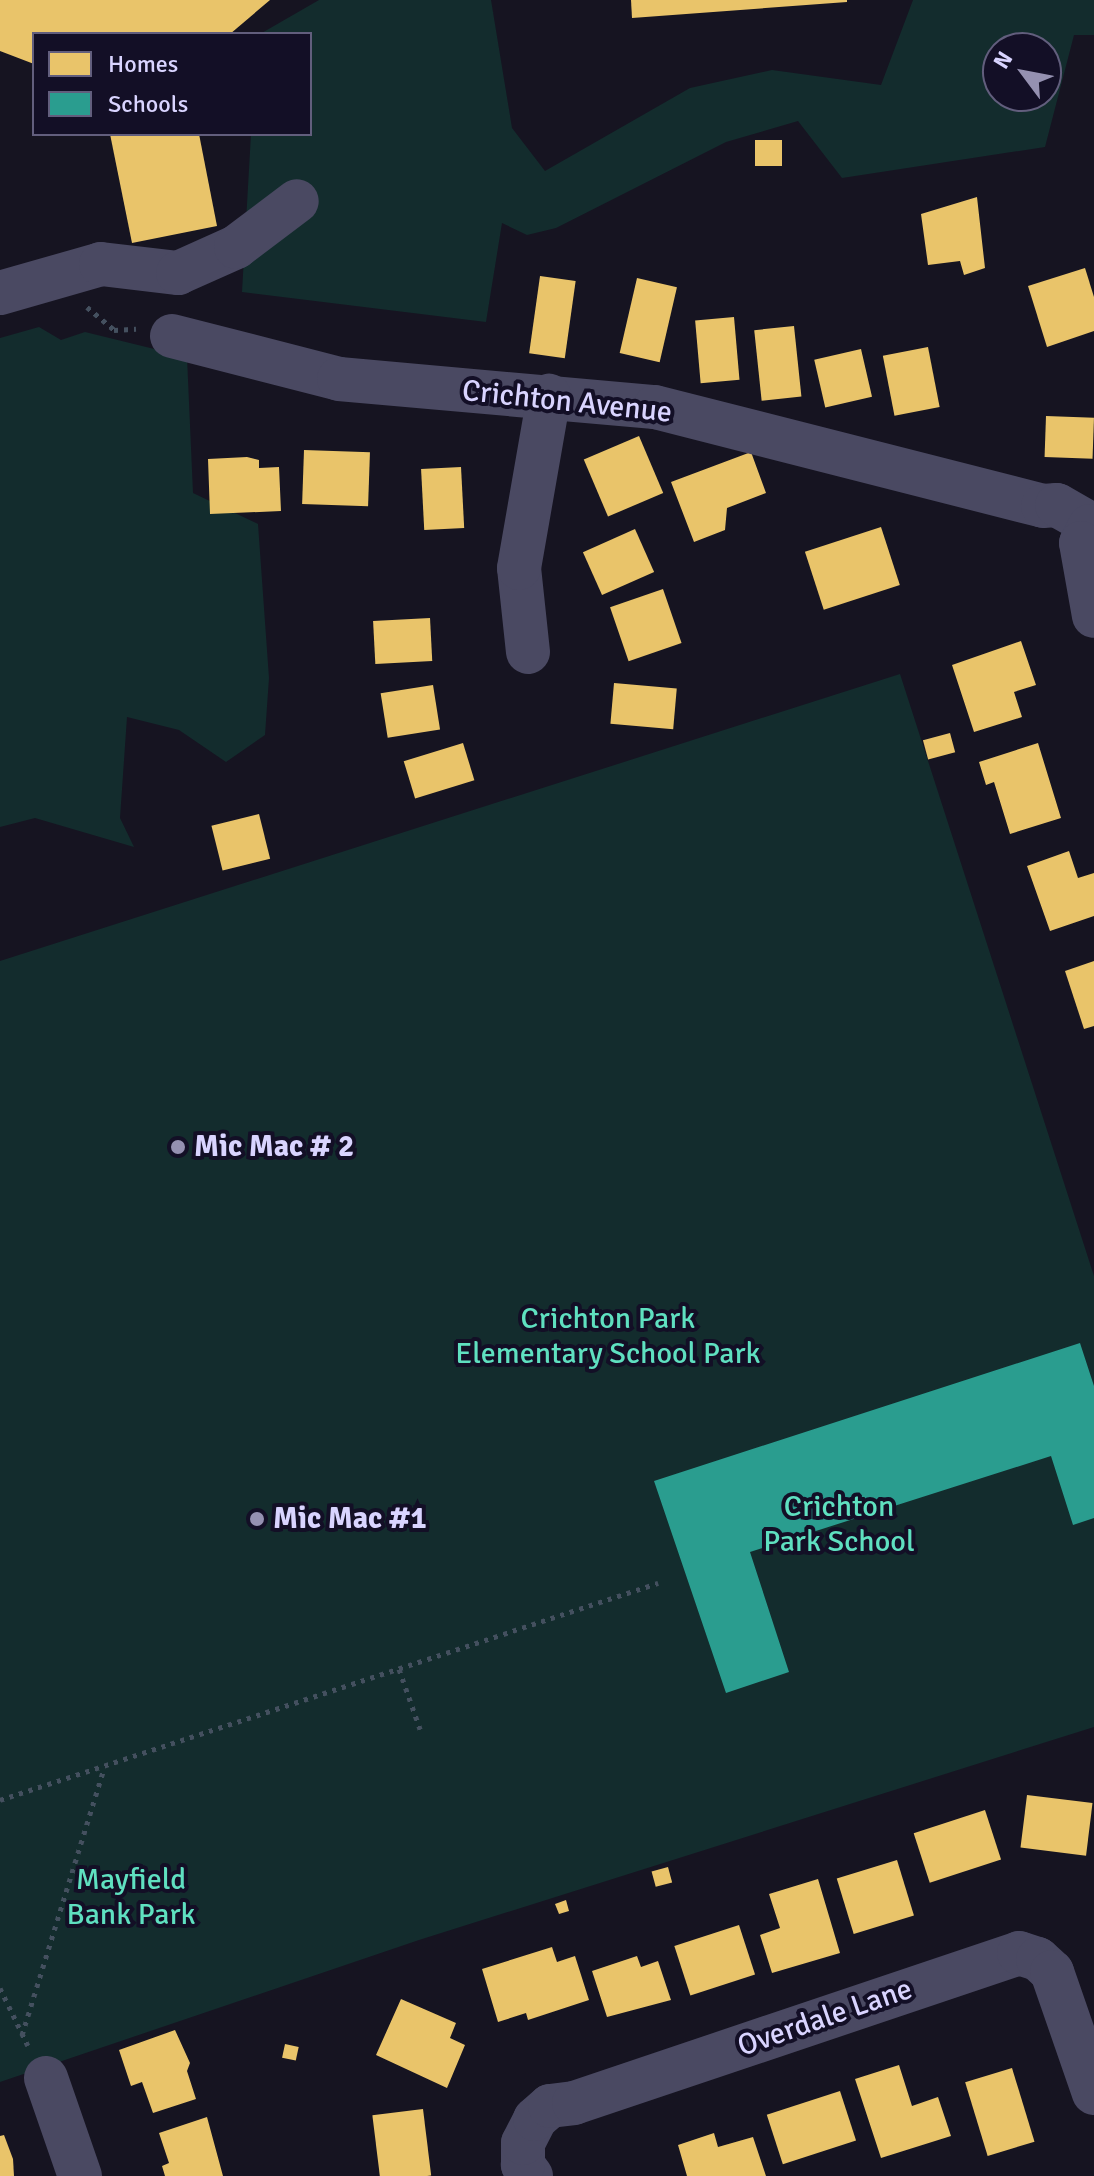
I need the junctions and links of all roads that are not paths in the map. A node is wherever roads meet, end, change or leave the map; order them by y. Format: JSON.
{"nodes":[{"id":1,"x":297,"y":201,"type":"dead end"},
{"id":2,"x":0,"y":293,"type":"edge"},
{"id":3,"x":172,"y":336,"type":"road end"},
{"id":4,"x":549,"y":396,"type":"junction"},
{"id":5,"x":1092,"y":526,"type":"edge"},
{"id":6,"x":1094,"y":616,"type":"edge"},
{"id":7,"x":528,"y":652,"type":"dead end"},
{"id":8,"x":46,"y":2078,"type":"road end"},
{"id":9,"x":1094,"y":2093,"type":"edge"},
{"id":10,"x":80,"y":2176,"type":"edge"},
{"id":11,"x":531,"y":2176,"type":"edge"}],
"edges":[{"from":1,"to":2,"type":"street"},
{"from":3,"to":4,"type":"street","name":"Crichton Avenue"},
{"from":4,"to":5,"type":"street","name":"Crichton Avenue"},
{"from":4,"to":7,"type":"street"},
{"from":5,"to":6,"type":"street"},
{"from":8,"to":10,"type":"street"},
{"from":9,"to":11,"type":"street","name":"Overdale Lane"}]}
